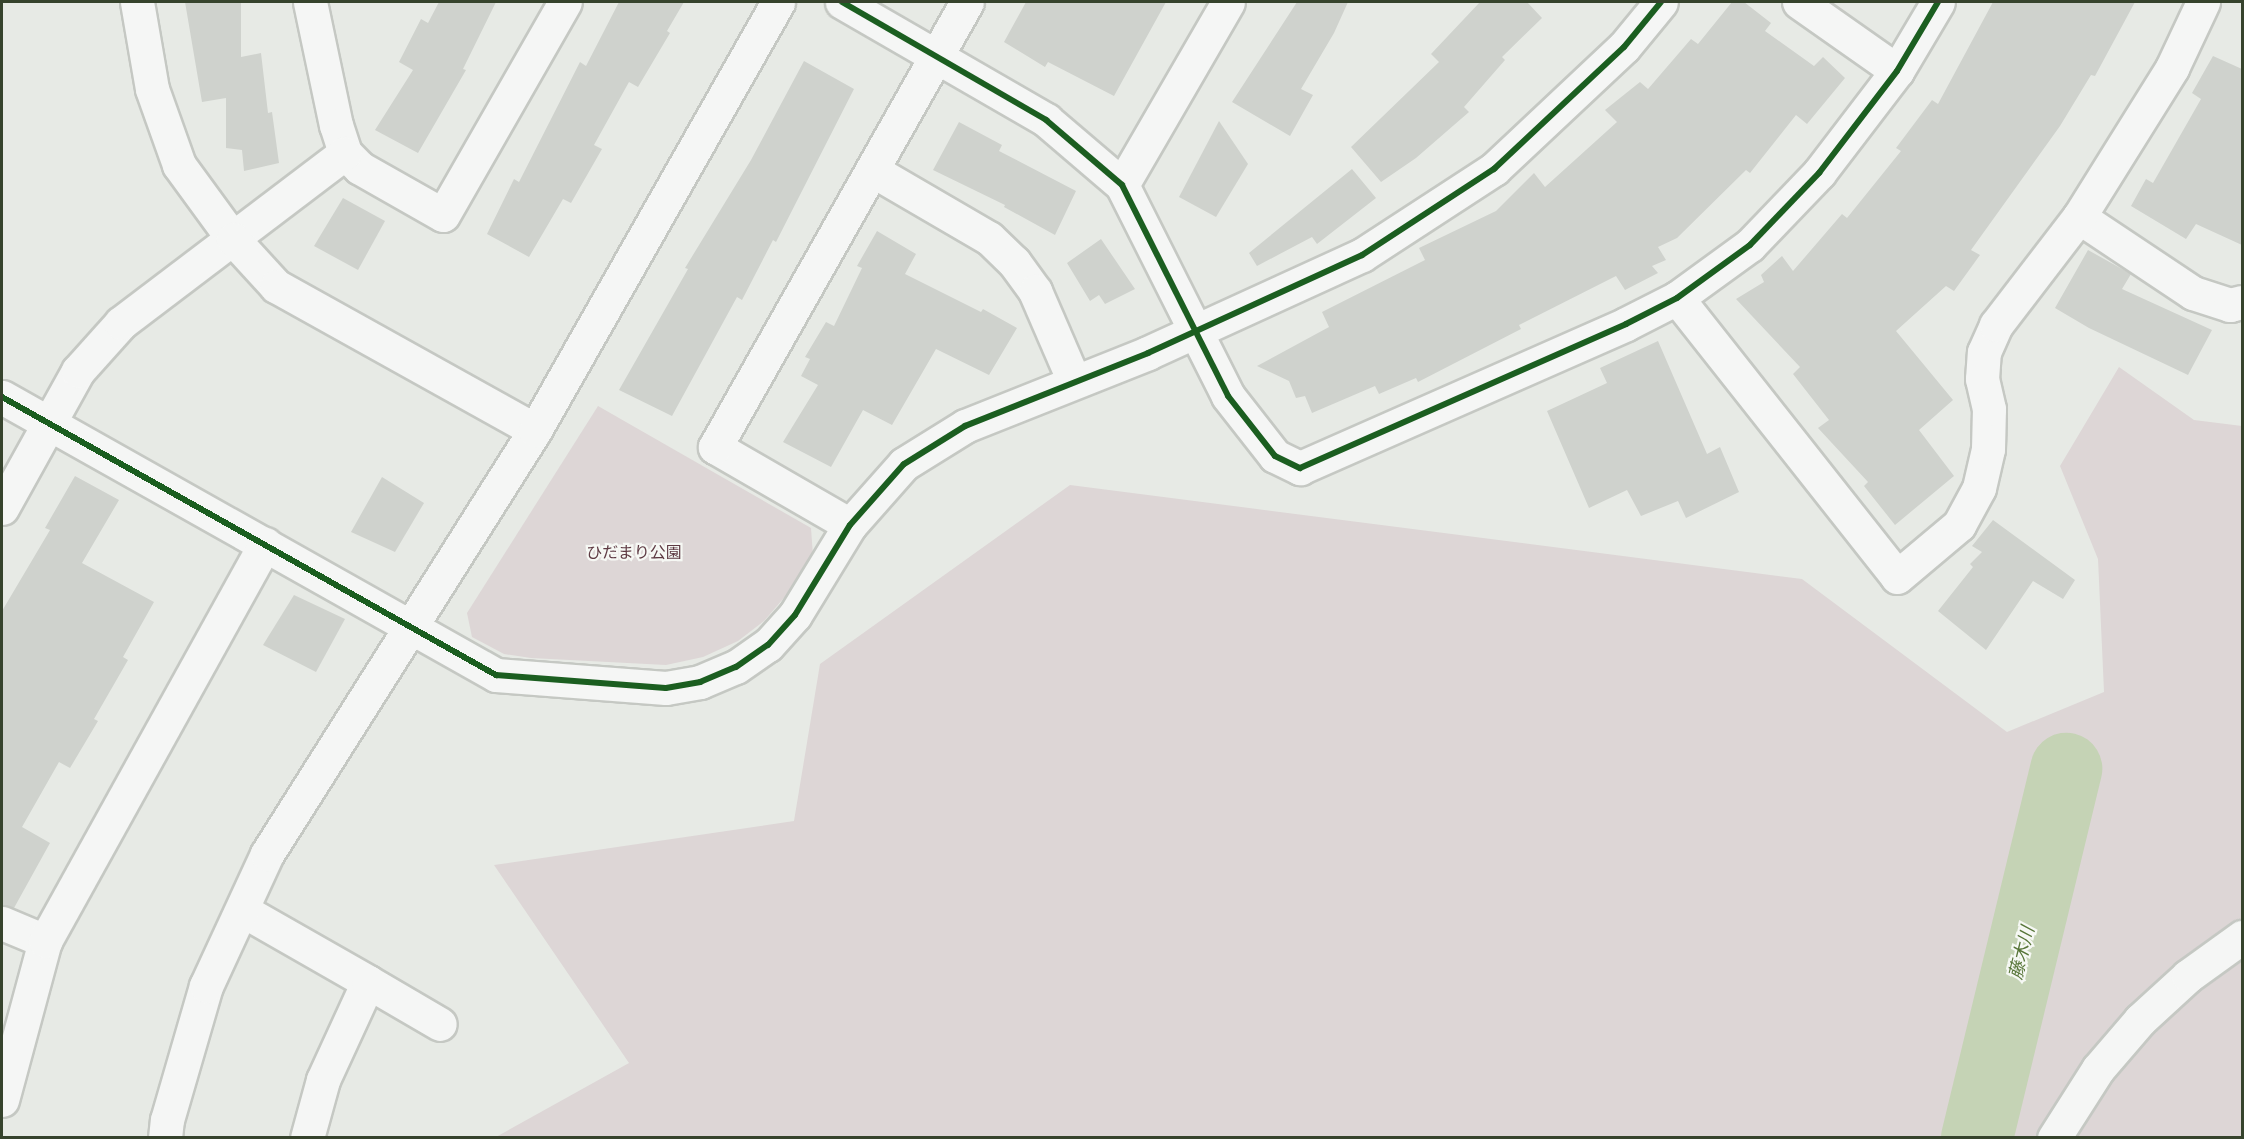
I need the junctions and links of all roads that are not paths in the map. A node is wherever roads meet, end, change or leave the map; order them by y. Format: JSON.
{"nodes":[{"id":1,"x":137,"y":2,"type":"edge"},
{"id":2,"x":310,"y":2,"type":"edge"},
{"id":3,"x":565,"y":2,"type":"edge"},
{"id":4,"x":778,"y":2,"type":"edge"},
{"id":5,"x":842,"y":2,"type":"edge"},
{"id":6,"x":967,"y":2,"type":"edge"},
{"id":7,"x":1228,"y":2,"type":"edge"},
{"id":8,"x":1661,"y":2,"type":"edge"},
{"id":9,"x":1799,"y":2,"type":"edge"},
{"id":10,"x":1938,"y":2,"type":"edge"},
{"id":11,"x":2203,"y":2,"type":"edge"},
{"id":12,"x":936,"y":57,"type":"junction"},
{"id":13,"x":1897,"y":71,"type":"junction"},
{"id":14,"x":345,"y":153,"type":"junction"},
{"id":15,"x":872,"y":170,"type":"junction"},
{"id":16,"x":1122,"y":185,"type":"junction"},
{"id":17,"x":2079,"y":217,"type":"junction"},
{"id":18,"x":233,"y":239,"type":"junction"},
{"id":19,"x":1677,"y":298,"type":"junction"},
{"id":20,"x":2242,"y":302,"type":"edge"},
{"id":21,"x":1197,"y":332,"type":"junction"},
{"id":22,"x":1074,"y":381,"type":"junction"},
{"id":23,"x":2,"y":397,"type":"edge"},
{"id":24,"x":50,"y":423,"type":"junction"},
{"id":25,"x":535,"y":430,"type":"junction"},
{"id":26,"x":2,"y":508,"type":"edge"},
{"id":27,"x":850,"y":525,"type":"junction"},
{"id":28,"x":265,"y":544,"type":"junction"},
{"id":29,"x":410,"y":628,"type":"junction"},
{"id":30,"x":242,"y":910,"type":"junction"},
{"id":31,"x":2,"y":923,"type":"edge"},
{"id":32,"x":2242,"y":937,"type":"edge"},
{"id":33,"x":45,"y":941,"type":"junction"},
{"id":34,"x":368,"y":982,"type":"junction"},
{"id":35,"x":440,"y":1024,"type":"dead end"},
{"id":36,"x":2,"y":1100,"type":"edge"},
{"id":37,"x":165,"y":1137,"type":"edge"},
{"id":38,"x":307,"y":1137,"type":"edge"},
{"id":39,"x":2054,"y":1137,"type":"edge"}],
"edges":[{"from":1,"to":18,"type":"street"},
{"from":2,"to":14,"type":"street"},
{"from":3,"to":14,"type":"street"},
{"from":4,"to":25,"type":"street"},
{"from":5,"to":12,"type":"street"},
{"from":6,"to":12,"type":"street"},
{"from":7,"to":16,"type":"street"},
{"from":8,"to":21,"type":"street"},
{"from":9,"to":13,"type":"street"},
{"from":10,"to":13,"type":"street"},
{"from":11,"to":17,"type":"street"},
{"from":12,"to":15,"type":"street"},
{"from":12,"to":16,"type":"street"},
{"from":13,"to":19,"type":"street"},
{"from":14,"to":18,"type":"street"},
{"from":15,"to":22,"type":"street"},
{"from":15,"to":27,"type":"street"},
{"from":16,"to":21,"type":"street"},
{"from":17,"to":19,"type":"street"},
{"from":17,"to":20,"type":"street"},
{"from":18,"to":24,"type":"street"},
{"from":18,"to":25,"type":"street"},
{"from":19,"to":21,"type":"street"},
{"from":21,"to":22,"type":"street"},
{"from":22,"to":27,"type":"street"},
{"from":23,"to":24,"type":"street"},
{"from":24,"to":26,"type":"street"},
{"from":24,"to":28,"type":"street"},
{"from":25,"to":29,"type":"street"},
{"from":27,"to":29,"type":"street"},
{"from":28,"to":29,"type":"street"},
{"from":28,"to":33,"type":"street"},
{"from":29,"to":30,"type":"street"},
{"from":30,"to":34,"type":"street"},
{"from":30,"to":37,"type":"street"},
{"from":31,"to":33,"type":"street"},
{"from":32,"to":39,"type":"street"},
{"from":33,"to":36,"type":"street"},
{"from":34,"to":35,"type":"street"},
{"from":34,"to":38,"type":"street"}]}
